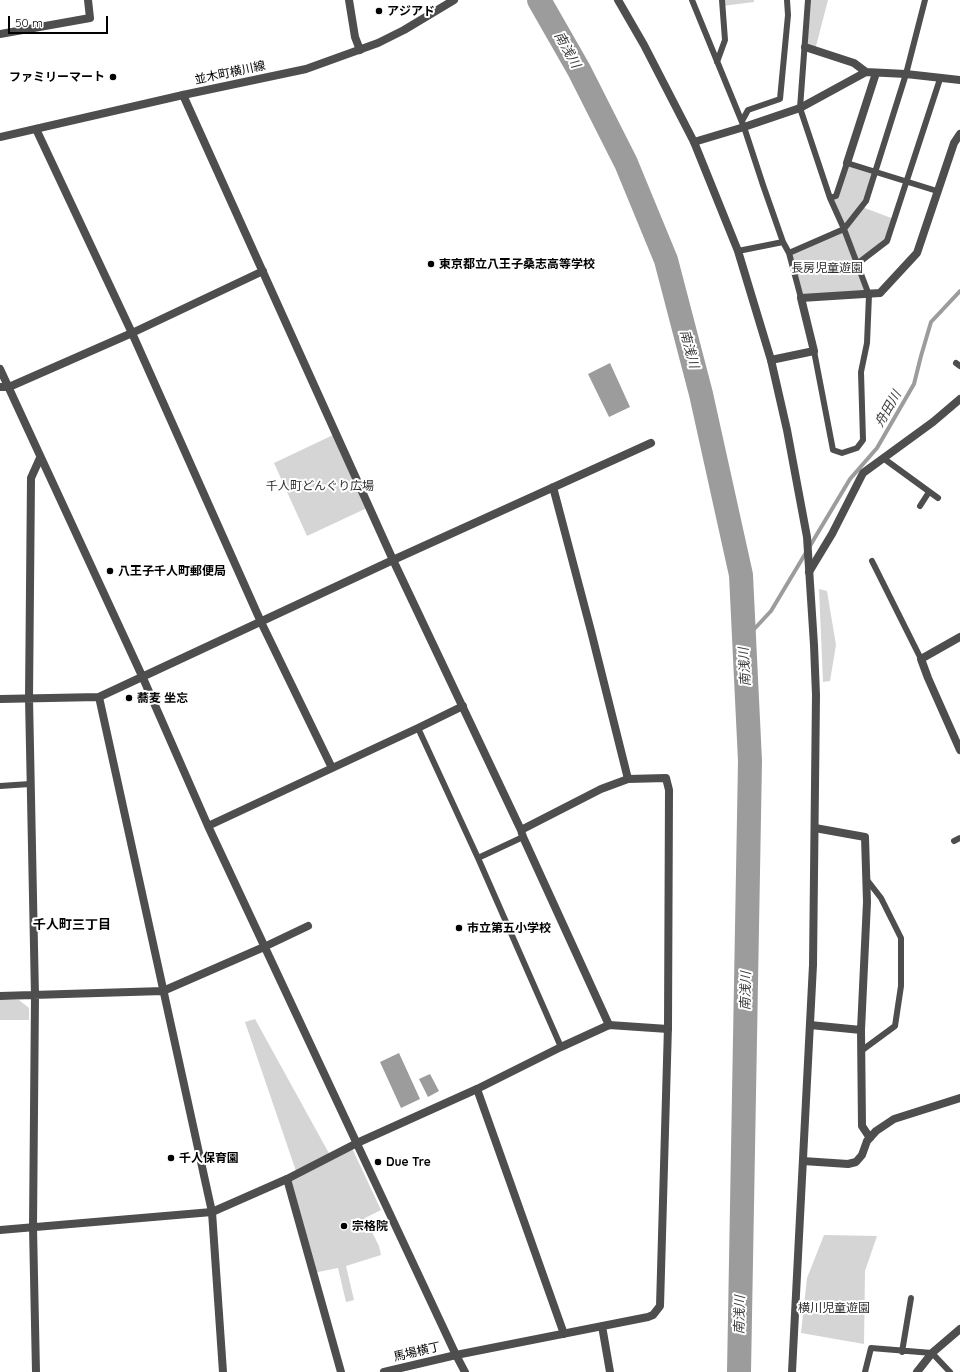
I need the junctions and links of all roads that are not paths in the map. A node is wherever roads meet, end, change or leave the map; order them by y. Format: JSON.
{"nodes":[{"id":1,"x":88,"y":0,"type":"edge"},
{"id":2,"x":349,"y":0,"type":"edge"},
{"id":3,"x":454,"y":0,"type":"edge"},
{"id":4,"x":618,"y":0,"type":"edge"},
{"id":5,"x":692,"y":0,"type":"edge"},
{"id":6,"x":722,"y":0,"type":"edge"},
{"id":7,"x":788,"y":0,"type":"edge"},
{"id":8,"x":808,"y":0,"type":"edge"},
{"id":9,"x":925,"y":0,"type":"edge"},
{"id":10,"x":0,"y":34,"type":"edge"},
{"id":11,"x":805,"y":47,"type":"junction"},
{"id":12,"x":360,"y":50,"type":"junction"},
{"id":13,"x":717,"y":62,"type":"junction"},
{"id":14,"x":866,"y":72,"type":"junction"},
{"id":15,"x":876,"y":72,"type":"junction"},
{"id":16,"x":906,"y":74,"type":"junction"},
{"id":17,"x":940,"y":78,"type":"junction"},
{"id":18,"x":960,"y":80,"type":"edge"},
{"id":19,"x":183,"y":95,"type":"junction"},
{"id":20,"x":800,"y":108,"type":"junction"},
{"id":21,"x":743,"y":124,"type":"junction"},
{"id":22,"x":36,"y":129,"type":"junction"},
{"id":23,"x":960,"y":134,"type":"edge"},
{"id":24,"x":0,"y":138,"type":"edge"},
{"id":25,"x":694,"y":142,"type":"junction"},
{"id":26,"x":847,"y":163,"type":"junction"},
{"id":27,"x":876,"y":172,"type":"junction"},
{"id":28,"x":906,"y":182,"type":"junction"},
{"id":29,"x":937,"y":191,"type":"junction"},
{"id":30,"x":830,"y":198,"type":"junction"},
{"id":31,"x":844,"y":229,"type":"junction"},
{"id":32,"x":783,"y":242,"type":"junction"},
{"id":33,"x":738,"y":251,"type":"junction"},
{"id":34,"x":789,"y":253,"type":"junction"},
{"id":35,"x":857,"y":264,"type":"junction"},
{"id":36,"x":263,"y":271,"type":"junction"},
{"id":37,"x":869,"y":295,"type":"junction"},
{"id":38,"x":801,"y":298,"type":"junction"},
{"id":39,"x":132,"y":333,"type":"junction"},
{"id":40,"x":814,"y":351,"type":"junction"},
{"id":41,"x":771,"y":360,"type":"junction"},
{"id":42,"x":0,"y":369,"type":"edge"},
{"id":43,"x":0,"y":387,"type":"edge"},
{"id":44,"x":9,"y":387,"type":"junction"},
{"id":45,"x":960,"y":399,"type":"edge"},
{"id":46,"x":651,"y":443,"type":"dead end"},
{"id":47,"x":40,"y":458,"type":"junction"},
{"id":48,"x":883,"y":458,"type":"junction"},
{"id":49,"x":553,"y":487,"type":"junction"},
{"id":50,"x":929,"y":492,"type":"junction"},
{"id":51,"x":938,"y":498,"type":"dead end"},
{"id":52,"x":920,"y":506,"type":"dead end"},
{"id":53,"x":393,"y":560,"type":"junction"},
{"id":54,"x":872,"y":561,"type":"dead end"},
{"id":55,"x":809,"y":572,"type":"junction"},
{"id":56,"x":261,"y":622,"type":"junction"},
{"id":57,"x":960,"y":637,"type":"edge"},
{"id":58,"x":921,"y":659,"type":"junction"},
{"id":59,"x":143,"y":678,"type":"junction"},
{"id":60,"x":29,"y":698,"type":"junction"},
{"id":61,"x":98,"y":698,"type":"junction"},
{"id":62,"x":0,"y":699,"type":"edge"},
{"id":63,"x":463,"y":706,"type":"junction"},
{"id":64,"x":418,"y":728,"type":"junction"},
{"id":65,"x":960,"y":750,"type":"edge"},
{"id":66,"x":332,"y":768,"type":"junction"},
{"id":67,"x":628,"y":779,"type":"junction"},
{"id":68,"x":30,"y":784,"type":"junction"},
{"id":69,"x":0,"y":786,"type":"edge"},
{"id":70,"x":208,"y":826,"type":"junction"},
{"id":71,"x":815,"y":828,"type":"junction"},
{"id":72,"x":522,"y":834,"type":"junction"},
{"id":73,"x":478,"y":858,"type":"junction"},
{"id":74,"x":867,"y":880,"type":"junction"},
{"id":75,"x":308,"y":926,"type":"dead end"},
{"id":76,"x":264,"y":947,"type":"junction"},
{"id":77,"x":163,"y":990,"type":"junction"},
{"id":78,"x":0,"y":996,"type":"edge"},
{"id":79,"x":35,"y":996,"type":"junction"},
{"id":80,"x":810,"y":1025,"type":"junction"},
{"id":81,"x":609,"y":1026,"type":"junction"},
{"id":82,"x":668,"y":1029,"type":"junction"},
{"id":83,"x":861,"y":1030,"type":"junction"},
{"id":84,"x":561,"y":1046,"type":"junction"},
{"id":85,"x":861,"y":1050,"type":"junction"},
{"id":86,"x":477,"y":1089,"type":"junction"},
{"id":87,"x":960,"y":1098,"type":"edge"},
{"id":88,"x":870,"y":1138,"type":"junction"},
{"id":89,"x":357,"y":1143,"type":"junction"},
{"id":90,"x":803,"y":1161,"type":"junction"},
{"id":91,"x":287,"y":1179,"type":"junction"},
{"id":92,"x":212,"y":1212,"type":"junction"},
{"id":93,"x":33,"y":1228,"type":"junction"},
{"id":94,"x":0,"y":1230,"type":"edge"},
{"id":95,"x":911,"y":1298,"type":"dead end"},
{"id":96,"x":602,"y":1326,"type":"junction"},
{"id":97,"x":960,"y":1330,"type":"edge"},
{"id":98,"x":564,"y":1334,"type":"junction"},
{"id":99,"x":902,"y":1352,"type":"junction"},
{"id":100,"x":932,"y":1353,"type":"junction"},
{"id":101,"x":456,"y":1356,"type":"junction"},
{"id":102,"x":36,"y":1372,"type":"edge"},
{"id":103,"x":223,"y":1372,"type":"edge"},
{"id":104,"x":341,"y":1372,"type":"edge"},
{"id":105,"x":384,"y":1372,"type":"edge"},
{"id":106,"x":465,"y":1372,"type":"edge"},
{"id":107,"x":610,"y":1372,"type":"edge"},
{"id":108,"x":792,"y":1372,"type":"edge"},
{"id":109,"x":865,"y":1372,"type":"edge"},
{"id":110,"x":917,"y":1372,"type":"edge"},
{"id":111,"x":950,"y":1372,"type":"edge"}],
"edges":[{"from":1,"to":10,"type":"street"},
{"from":2,"to":12,"type":"street"},
{"from":3,"to":12,"type":"street","name":"並木町横川線"},
{"from":4,"to":25,"type":"street"},
{"from":5,"to":13,"type":"lane"},
{"from":6,"to":13,"type":"lane"},
{"from":7,"to":21,"type":"lane"},
{"from":8,"to":11,"type":"lane"},
{"from":9,"to":16,"type":"lane"},
{"from":11,"to":14,"type":"street"},
{"from":11,"to":20,"type":"lane"},
{"from":12,"to":19,"type":"street","name":"並木町横川線"},
{"from":13,"to":21,"type":"lane"},
{"from":14,"to":15,"type":"street"},
{"from":14,"to":20,"type":"street"},
{"from":15,"to":16,"type":"street"},
{"from":15,"to":26,"type":"street"},
{"from":16,"to":17,"type":"street"},
{"from":16,"to":27,"type":"lane"},
{"from":17,"to":18,"type":"street"},
{"from":17,"to":28,"type":"lane"},
{"from":19,"to":22,"type":"street","name":"並木町横川線"},
{"from":19,"to":36,"type":"street"},
{"from":20,"to":21,"type":"street"},
{"from":20,"to":30,"type":"lane"},
{"from":21,"to":25,"type":"street"},
{"from":21,"to":32,"type":"lane"},
{"from":22,"to":24,"type":"street","name":"並木町横川線"},
{"from":22,"to":39,"type":"street"},
{"from":23,"to":29,"type":"street"},
{"from":25,"to":33,"type":"street"},
{"from":26,"to":27,"type":"lane"},
{"from":26,"to":30,"type":"lane"},
{"from":27,"to":28,"type":"lane"},
{"from":27,"to":31,"type":"lane"},
{"from":28,"to":29,"type":"lane"},
{"from":28,"to":35,"type":"lane"},
{"from":29,"to":37,"type":"street"},
{"from":30,"to":31,"type":"lane"},
{"from":31,"to":34,"type":"lane"},
{"from":31,"to":35,"type":"lane"},
{"from":32,"to":33,"type":"lane"},
{"from":32,"to":34,"type":"lane"},
{"from":33,"to":41,"type":"street"},
{"from":34,"to":38,"type":"lane"},
{"from":35,"to":37,"type":"lane"},
{"from":36,"to":39,"type":"street"},
{"from":36,"to":53,"type":"street"},
{"from":37,"to":38,"type":"street"},
{"from":37,"to":40,"type":"lane"},
{"from":38,"to":40,"type":"street"},
{"from":39,"to":44,"type":"street"},
{"from":39,"to":56,"type":"street"},
{"from":40,"to":41,"type":"street"},
{"from":41,"to":55,"type":"street"},
{"from":42,"to":44,"type":"street"},
{"from":43,"to":44,"type":"street"},
{"from":44,"to":47,"type":"street"},
{"from":45,"to":48,"type":"street"},
{"from":46,"to":49,"type":"street"},
{"from":47,"to":59,"type":"street"},
{"from":47,"to":60,"type":"street"},
{"from":48,"to":50,"type":"lane"},
{"from":48,"to":55,"type":"street"},
{"from":49,"to":53,"type":"street"},
{"from":49,"to":67,"type":"street"},
{"from":50,"to":51,"type":"lane"},
{"from":50,"to":52,"type":"lane"},
{"from":53,"to":56,"type":"street"},
{"from":53,"to":63,"type":"street"},
{"from":54,"to":58,"type":"lane"},
{"from":55,"to":71,"type":"street"},
{"from":56,"to":59,"type":"street"},
{"from":56,"to":66,"type":"street"},
{"from":57,"to":58,"type":"street"},
{"from":58,"to":65,"type":"street"},
{"from":59,"to":61,"type":"street"},
{"from":59,"to":70,"type":"street"},
{"from":60,"to":61,"type":"street"},
{"from":60,"to":62,"type":"street"},
{"from":60,"to":68,"type":"street"},
{"from":61,"to":77,"type":"street"},
{"from":63,"to":64,"type":"street"},
{"from":63,"to":72,"type":"street"},
{"from":64,"to":66,"type":"street"},
{"from":64,"to":73,"type":"lane"},
{"from":66,"to":70,"type":"street"},
{"from":67,"to":72,"type":"street"},
{"from":67,"to":82,"type":"street","name":"馬場横丁"},
{"from":68,"to":69,"type":"lane"},
{"from":68,"to":79,"type":"street"},
{"from":70,"to":76,"type":"street"},
{"from":71,"to":74,"type":"street"},
{"from":71,"to":80,"type":"street"},
{"from":72,"to":73,"type":"lane"},
{"from":72,"to":81,"type":"street"},
{"from":73,"to":84,"type":"lane"},
{"from":74,"to":83,"type":"street"},
{"from":74,"to":85,"type":"lane"},
{"from":75,"to":76,"type":"street"},
{"from":76,"to":77,"type":"street"},
{"from":76,"to":89,"type":"street"},
{"from":77,"to":79,"type":"street"},
{"from":77,"to":92,"type":"street"},
{"from":78,"to":79,"type":"street"},
{"from":79,"to":93,"type":"street"},
{"from":80,"to":83,"type":"street"},
{"from":80,"to":90,"type":"street"},
{"from":81,"to":82,"type":"street"},
{"from":81,"to":84,"type":"street"},
{"from":82,"to":96,"type":"street","name":"馬場横丁"},
{"from":83,"to":85,"type":"street"},
{"from":84,"to":86,"type":"street"},
{"from":85,"to":88,"type":"street"},
{"from":86,"to":89,"type":"street"},
{"from":86,"to":98,"type":"street"},
{"from":87,"to":88,"type":"street"},
{"from":88,"to":90,"type":"street"},
{"from":89,"to":91,"type":"street"},
{"from":89,"to":101,"type":"street"},
{"from":90,"to":108,"type":"street"},
{"from":91,"to":92,"type":"street"},
{"from":91,"to":104,"type":"street"},
{"from":92,"to":93,"type":"street"},
{"from":92,"to":103,"type":"street"},
{"from":93,"to":94,"type":"street"},
{"from":93,"to":102,"type":"street"},
{"from":95,"to":99,"type":"lane"},
{"from":96,"to":98,"type":"street","name":"馬場横丁"},
{"from":96,"to":107,"type":"street"},
{"from":97,"to":100,"type":"street"},
{"from":98,"to":101,"type":"street","name":"馬場横丁"},
{"from":99,"to":100,"type":"lane"},
{"from":99,"to":109,"type":"lane"},
{"from":100,"to":110,"type":"street"},
{"from":100,"to":111,"type":"lane"},
{"from":101,"to":105,"type":"street","name":"馬場横丁"},
{"from":101,"to":106,"type":"street"}]}
